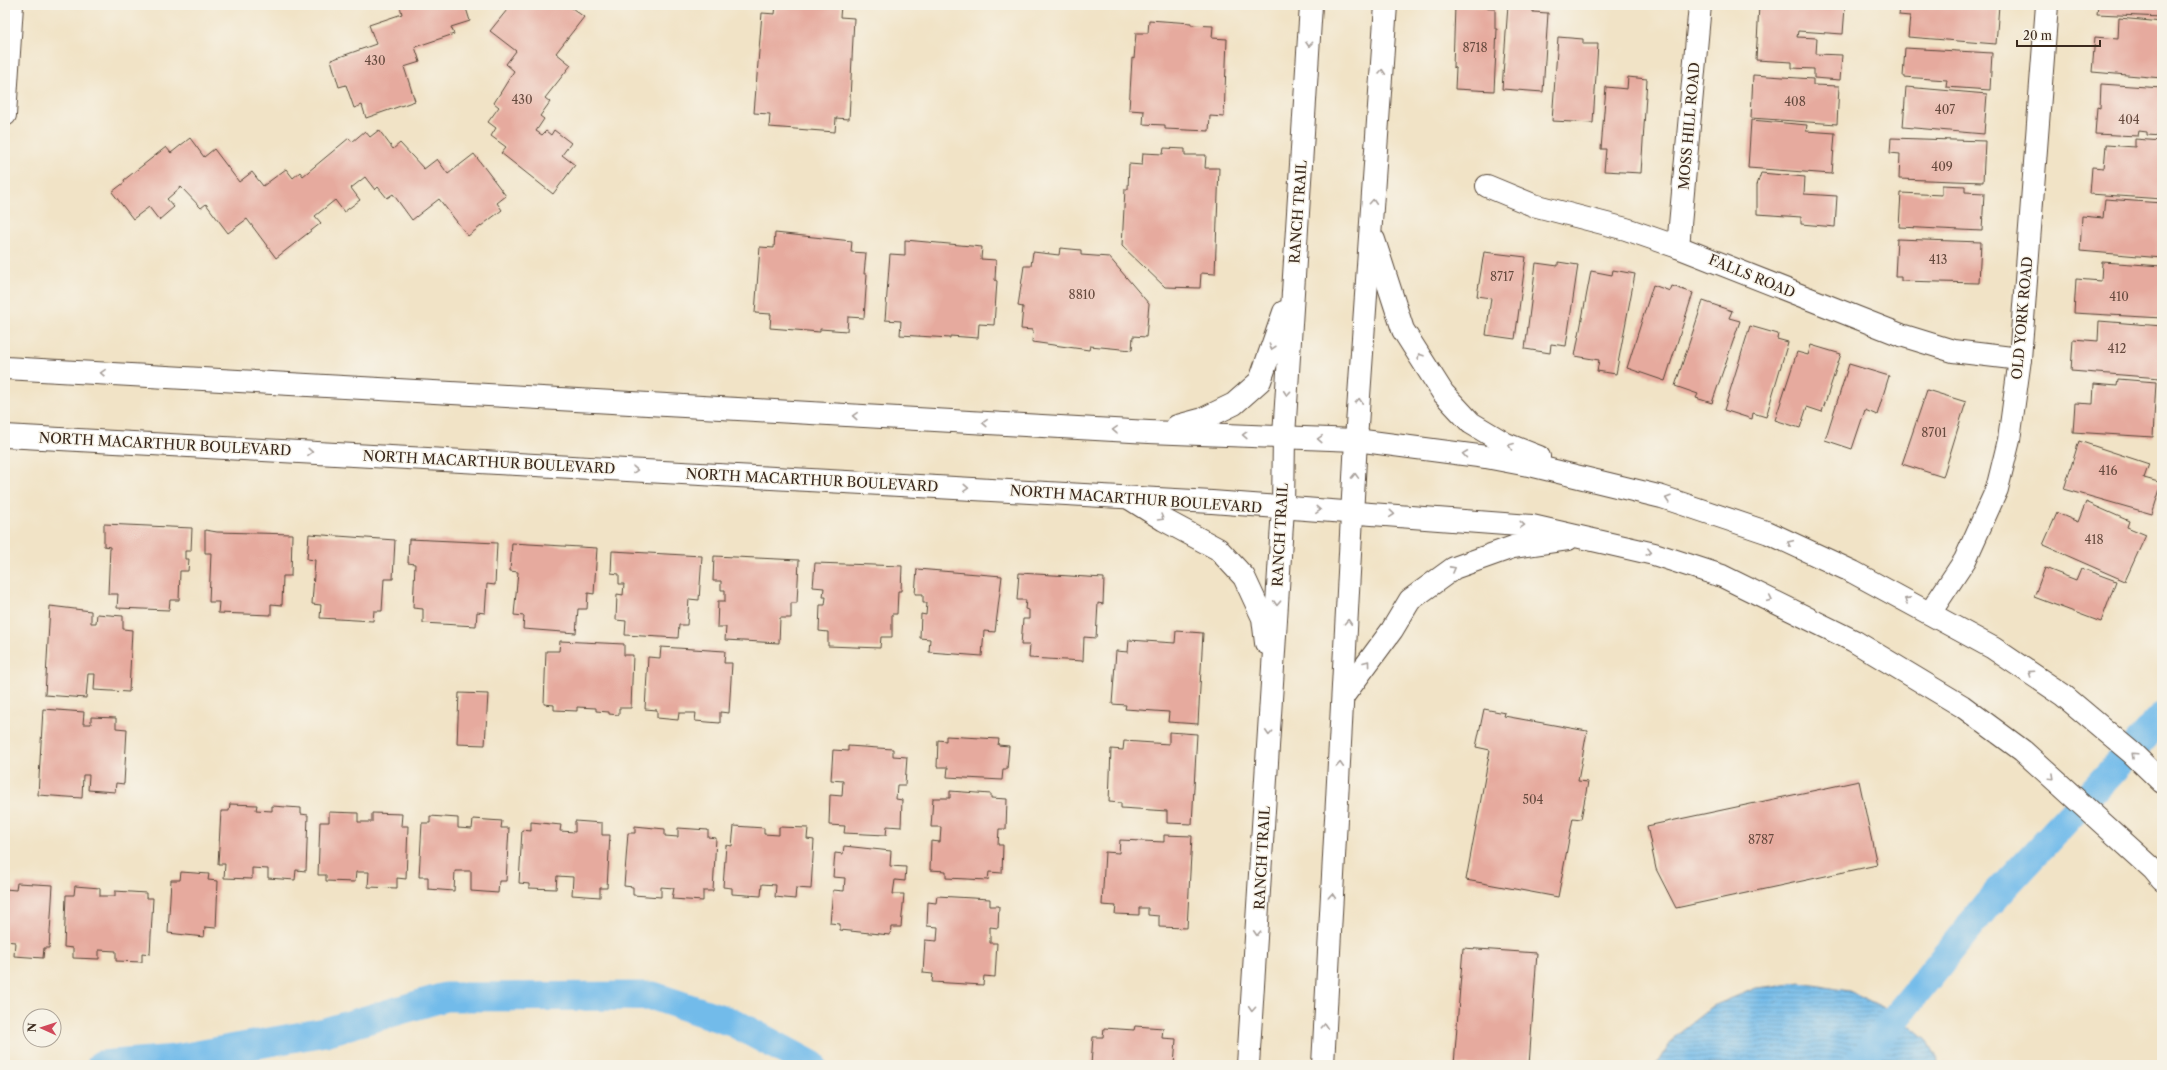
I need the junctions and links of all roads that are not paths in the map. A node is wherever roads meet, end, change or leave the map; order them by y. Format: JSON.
{"nodes":[{"id":1,"x":12,"y":5,"type":"edge"},
{"id":2,"x":1312,"y":5,"type":"edge"},
{"id":3,"x":1386,"y":5,"type":"edge"},
{"id":4,"x":1700,"y":5,"type":"edge"},
{"id":5,"x":2047,"y":5,"type":"edge"},
{"id":6,"x":5,"y":115,"type":"edge"},
{"id":7,"x":1486,"y":186,"type":"dead end"},
{"id":8,"x":1371,"y":229,"type":"junction"},
{"id":9,"x":1678,"y":247,"type":"junction"},
{"id":10,"x":1294,"y":284,"type":"junction"},
{"id":11,"x":2020,"y":359,"type":"junction"},
{"id":12,"x":5,"y":368,"type":"edge"},
{"id":13,"x":1149,"y":432,"type":"junction"},
{"id":14,"x":5,"y":436,"type":"edge"},
{"id":15,"x":1284,"y":436,"type":"junction"},
{"id":16,"x":1356,"y":440,"type":"junction"},
{"id":17,"x":1599,"y":480,"type":"junction"},
{"id":18,"x":1128,"y":497,"type":"junction"},
{"id":19,"x":1283,"y":508,"type":"junction"},
{"id":20,"x":1354,"y":511,"type":"junction"},
{"id":21,"x":1582,"y":537,"type":"junction"},
{"id":22,"x":1930,"y":613,"type":"junction"},
{"id":23,"x":1272,"y":688,"type":"junction"},
{"id":24,"x":1344,"y":694,"type":"junction"},
{"id":25,"x":2162,"y":782,"type":"edge"},
{"id":26,"x":2158,"y":874,"type":"edge"},
{"id":27,"x":1248,"y":1065,"type":"edge"},
{"id":28,"x":1323,"y":1065,"type":"edge"}],
"edges":[{"from":1,"to":6,"type":"main road"},
{"from":2,"to":10,"type":"main road","name":"RANCH TRAIL","one_way":true},
{"from":8,"to":3,"type":"main road","one_way":true},
{"from":4,"to":9,"type":"main road","name":"MOSS HILL ROAD"},
{"from":5,"to":11,"type":"main road","name":"OLD YORK ROAD"},
{"from":7,"to":9,"type":"main road","name":"FALLS ROAD"},
{"from":16,"to":8,"type":"main road","one_way":true},
{"from":17,"to":8,"type":"main road","one_way":true},
{"from":9,"to":11,"type":"main road","name":"FALLS ROAD"},
{"from":10,"to":13,"type":"main road","one_way":true},
{"from":10,"to":15,"type":"main road","name":"RANCH TRAIL","one_way":true},
{"from":11,"to":22,"type":"main road","name":"OLD YORK ROAD"},
{"from":13,"to":12,"type":"main road","one_way":true},
{"from":15,"to":13,"type":"main road","one_way":true},
{"from":14,"to":18,"type":"main road","name":"NORTH MACARTHUR BOULEVARD","one_way":true},
{"from":16,"to":15,"type":"main road","one_way":true},
{"from":15,"to":19,"type":"main road","name":"RANCH TRAIL"},
{"from":17,"to":16,"type":"main road","one_way":true},
{"from":20,"to":16,"type":"main road","one_way":true},
{"from":22,"to":17,"type":"main road","one_way":true},
{"from":18,"to":19,"type":"main road","name":"NORTH MACARTHUR BOULEVARD"},
{"from":18,"to":23,"type":"main road","one_way":true},
{"from":19,"to":20,"type":"main road","name":"NORTH MACARTHUR BOULEVARD","one_way":true},
{"from":19,"to":23,"type":"main road","name":"RANCH TRAIL","one_way":true},
{"from":20,"to":21,"type":"main road","name":"NORTH MACARTHUR BOULEVARD","one_way":true},
{"from":24,"to":20,"type":"main road","one_way":true},
{"from":24,"to":21,"type":"main road","one_way":true},
{"from":21,"to":26,"type":"main road","name":"NORTH MACARTHUR BOULEVARD","one_way":true},
{"from":25,"to":22,"type":"main road","one_way":true},
{"from":23,"to":27,"type":"main road","name":"RANCH TRAIL","one_way":true},
{"from":28,"to":24,"type":"main road","one_way":true}]}
